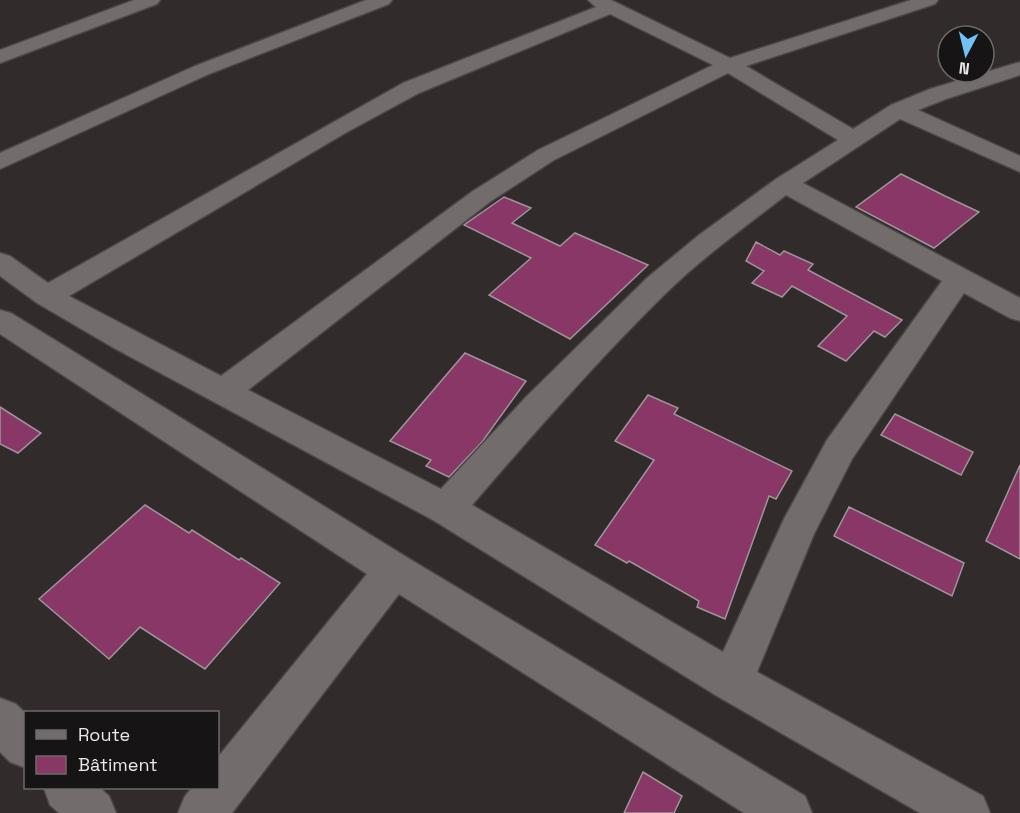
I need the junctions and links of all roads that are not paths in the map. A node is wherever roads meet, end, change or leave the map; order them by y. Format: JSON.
{"nodes":[{"id":1,"x":151,"y":0,"type":"edge"},
{"id":2,"x":383,"y":0,"type":"edge"},
{"id":3,"x":929,"y":0,"type":"edge"},
{"id":4,"x":604,"y":3,"type":"edge"},
{"id":5,"x":0,"y":57,"type":"edge"},
{"id":6,"x":729,"y":65,"type":"junction"},
{"id":7,"x":1020,"y":69,"type":"edge"},
{"id":8,"x":898,"y":110,"type":"junction"},
{"id":9,"x":853,"y":138,"type":"junction"},
{"id":10,"x":0,"y":162,"type":"edge"},
{"id":11,"x":1020,"y":165,"type":"edge"},
{"id":12,"x":785,"y":184,"type":"junction"},
{"id":13,"x":0,"y":261,"type":"edge"},
{"id":14,"x":959,"y":278,"type":"junction"},
{"id":15,"x":47,"y":296,"type":"junction"},
{"id":16,"x":1020,"y":311,"type":"edge"},
{"id":17,"x":0,"y":320,"type":"edge"},
{"id":18,"x":223,"y":391,"type":"junction"},
{"id":19,"x":447,"y":509,"type":"junction"},
{"id":20,"x":394,"y":570,"type":"junction"},
{"id":21,"x":732,"y":681,"type":"junction"},
{"id":22,"x":0,"y":720,"type":"edge"},
{"id":23,"x":24,"y":744,"type":"edge"},
{"id":24,"x":68,"y":789,"type":"edge"},
{"id":25,"x":92,"y":813,"type":"edge"},
{"id":26,"x":202,"y":813,"type":"edge"},
{"id":27,"x":788,"y":813,"type":"edge"},
{"id":28,"x":966,"y":813,"type":"edge"}],
"edges":[{"from":1,"to":5,"type":"street"},
{"from":2,"to":10,"type":"street"},
{"from":3,"to":6,"type":"street"},
{"from":4,"to":6,"type":"street"},
{"from":4,"to":15,"type":"street"},
{"from":6,"to":9,"type":"street"},
{"from":6,"to":18,"type":"street"},
{"from":7,"to":8,"type":"street"},
{"from":8,"to":9,"type":"street"},
{"from":8,"to":11,"type":"street"},
{"from":9,"to":12,"type":"street"},
{"from":12,"to":14,"type":"street"},
{"from":12,"to":19,"type":"street"},
{"from":13,"to":15,"type":"street"},
{"from":14,"to":16,"type":"street"},
{"from":14,"to":21,"type":"street"},
{"from":15,"to":18,"type":"street"},
{"from":17,"to":20,"type":"street"},
{"from":18,"to":19,"type":"street"},
{"from":19,"to":21,"type":"street"},
{"from":20,"to":26,"type":"street"},
{"from":20,"to":27,"type":"street"},
{"from":21,"to":28,"type":"street"},
{"from":22,"to":23,"type":"street"},
{"from":24,"to":25,"type":"street"}]}
